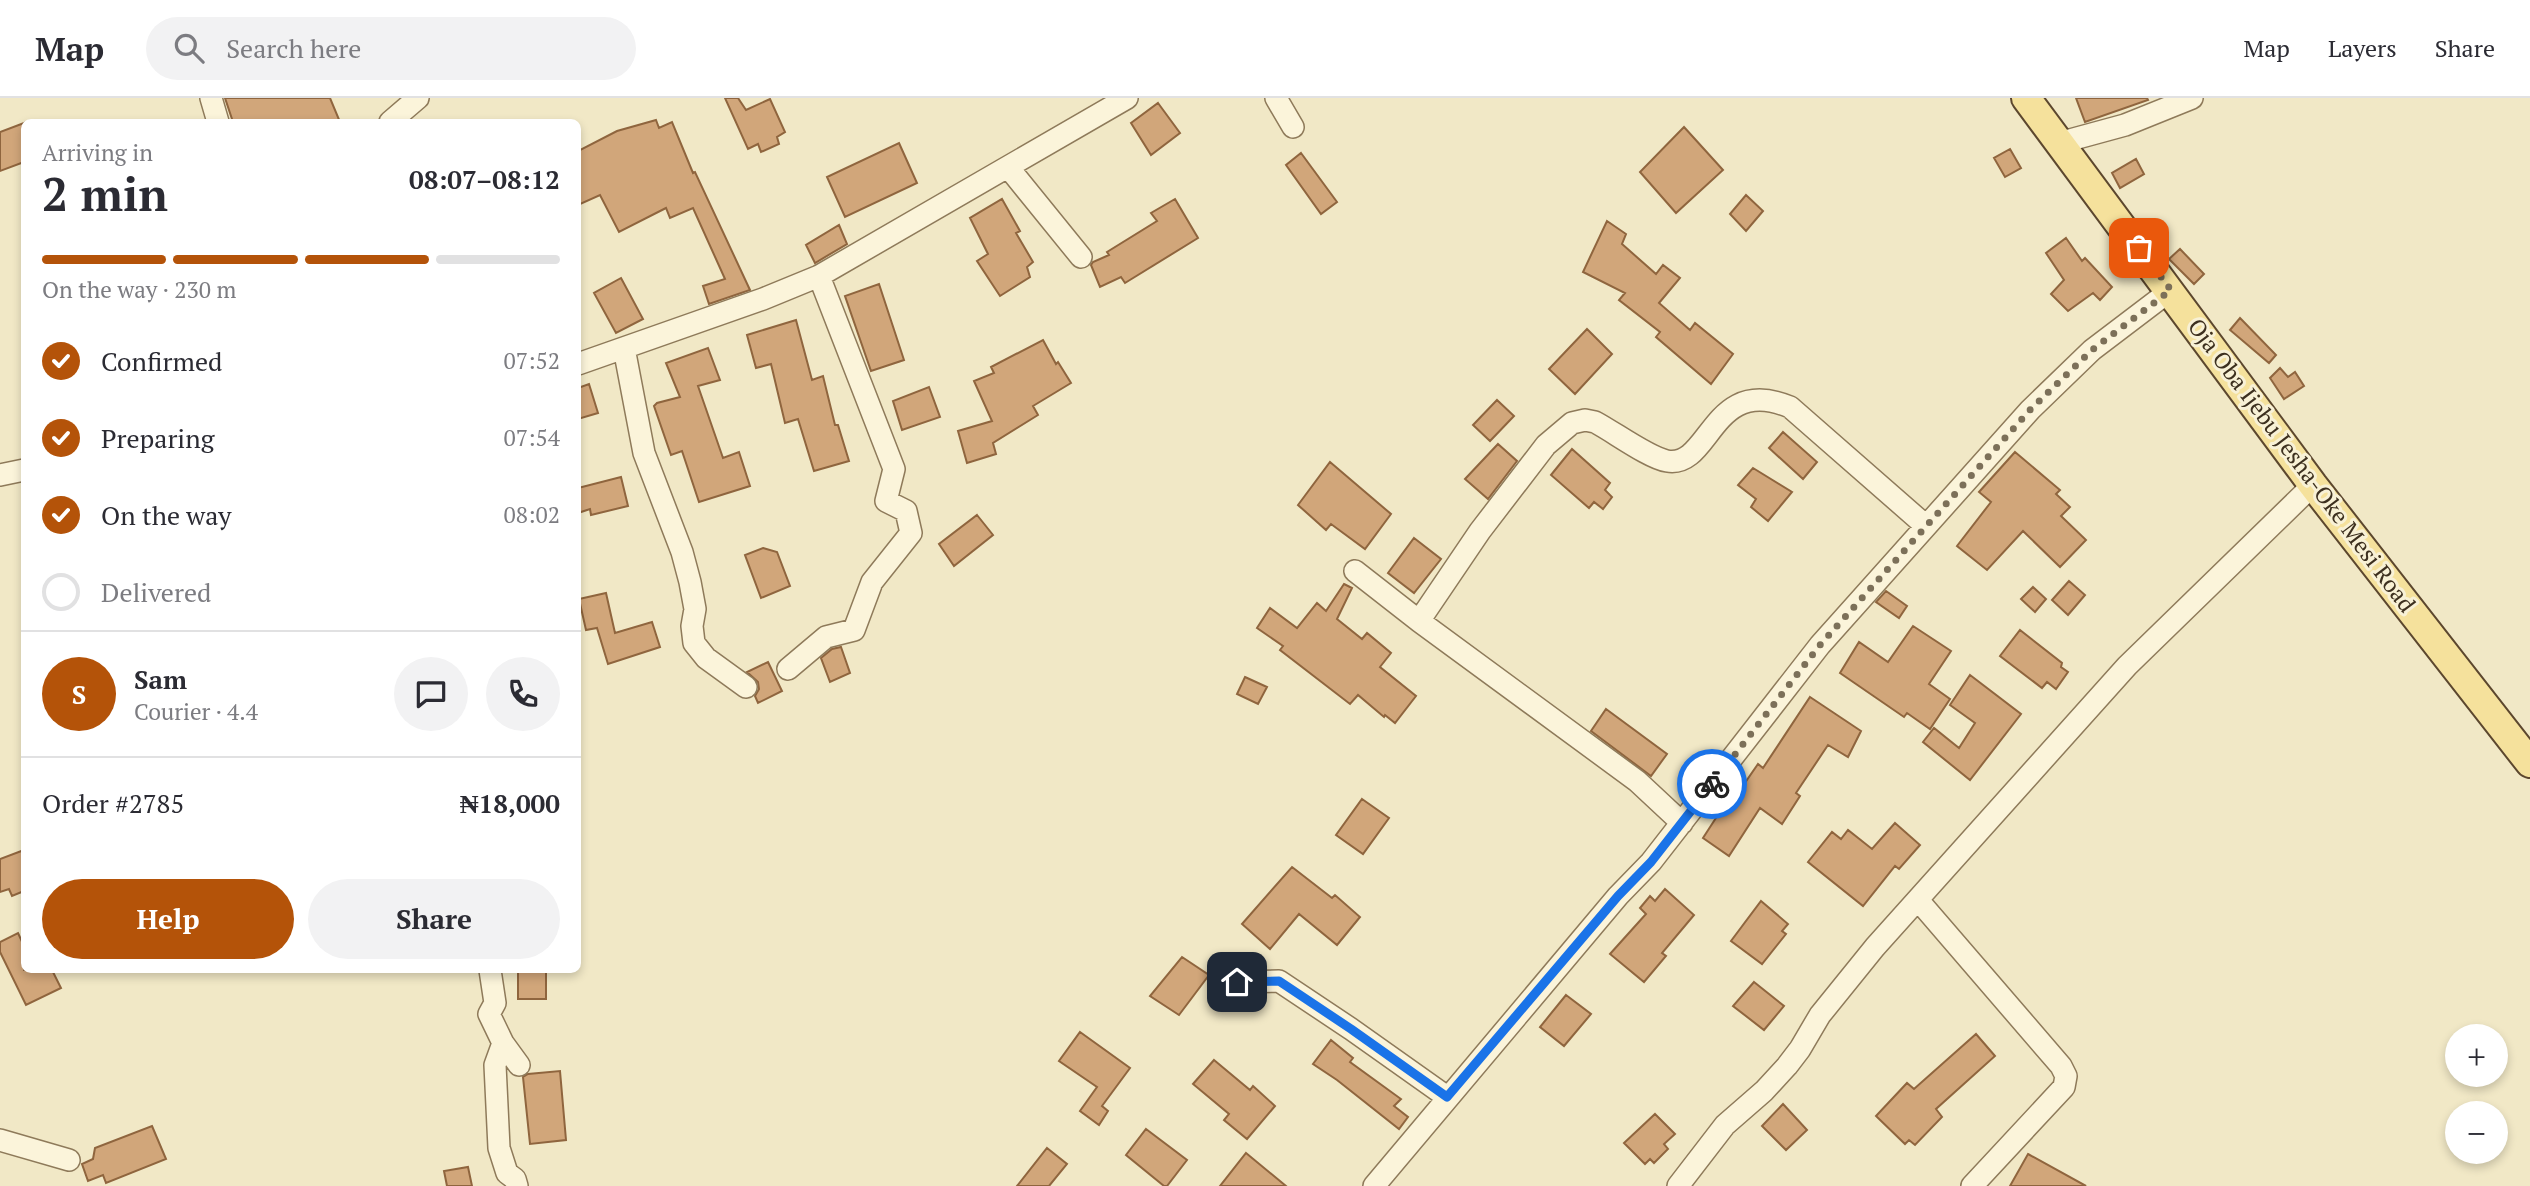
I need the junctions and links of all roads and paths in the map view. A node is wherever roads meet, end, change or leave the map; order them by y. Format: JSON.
{"nodes":[{"id":1,"x":211,"y":98,"type":"edge"},
{"id":2,"x":418,"y":98,"type":"edge"},
{"id":3,"x":1128,"y":98,"type":"edge"},
{"id":4,"x":1276,"y":98,"type":"edge"},
{"id":5,"x":2026,"y":98,"type":"edge"},
{"id":6,"x":2192,"y":98,"type":"edge"},
{"id":7,"x":217,"y":119,"type":"edge"},
{"id":8,"x":394,"y":119,"type":"edge"},
{"id":9,"x":1293,"y":127,"type":"dead end"},
{"id":10,"x":2059,"y":143,"type":"junction"},
{"id":11,"x":1008,"y":167,"type":"junction"},
{"id":12,"x":1081,"y":257,"type":"dead end"},
{"id":13,"x":819,"y":276,"type":"junction"},
{"id":14,"x":2171,"y":290,"type":"junction"},
{"id":15,"x":624,"y":348,"type":"junction"},
{"id":16,"x":581,"y":363,"type":"edge"},
{"id":17,"x":21,"y":471,"type":"edge"},
{"id":18,"x":0,"y":475,"type":"edge"},
{"id":19,"x":2313,"y":485,"type":"junction"},
{"id":20,"x":1926,"y":526,"type":"junction"},
{"id":21,"x":1355,"y":570,"type":"dead end"},
{"id":22,"x":1419,"y":621,"type":"junction"},
{"id":23,"x":788,"y":669,"type":"dead end"},
{"id":24,"x":746,"y":687,"type":"dead end"},
{"id":25,"x":2530,"y":763,"type":"edge"},
{"id":26,"x":1682,"y":823,"type":"junction"},
{"id":27,"x":1917,"y":900,"type":"junction"},
{"id":28,"x":490,"y":973,"type":"edge"},
{"id":29,"x":1237,"y":982,"type":"dead end"},
{"id":30,"x":503,"y":1043,"type":"junction"},
{"id":31,"x":519,"y":1065,"type":"dead end"},
{"id":32,"x":1447,"y":1097,"type":"junction"},
{"id":33,"x":0,"y":1140,"type":"edge"},
{"id":34,"x":69,"y":1160,"type":"dead end"},
{"id":35,"x":517,"y":1186,"type":"edge"},
{"id":36,"x":1374,"y":1186,"type":"edge"},
{"id":37,"x":1678,"y":1186,"type":"edge"},
{"id":38,"x":1972,"y":1186,"type":"edge"}],
"edges":[{"from":1,"to":7,"type":"street"},
{"from":2,"to":8,"type":"street"},
{"from":3,"to":11,"type":"street"},
{"from":4,"to":9,"type":"street"},
{"from":5,"to":10,"type":"main road","name":"Oja Oba Ijebu Jesha-Oke Mesi Road"},
{"from":6,"to":10,"type":"street"},
{"from":10,"to":14,"type":"main road","name":"Oja Oba Ijebu Jesha-Oke Mesi Road"},
{"from":11,"to":12,"type":"street"},
{"from":11,"to":13,"type":"street"},
{"from":13,"to":15,"type":"street"},
{"from":13,"to":23,"type":"street"},
{"from":14,"to":19,"type":"main road","name":"Oja Oba Ijebu Jesha-Oke Mesi Road"},
{"from":14,"to":20,"type":"street"},
{"from":15,"to":16,"type":"street"},
{"from":15,"to":24,"type":"street"},
{"from":17,"to":18,"type":"street"},
{"from":19,"to":25,"type":"main road","name":"Oja Oba Ijebu Jesha-Oke Mesi Road"},
{"from":19,"to":27,"type":"street"},
{"from":20,"to":22,"type":"street"},
{"from":20,"to":26,"type":"street"},
{"from":21,"to":22,"type":"street"},
{"from":22,"to":26,"type":"street"},
{"from":26,"to":32,"type":"street"},
{"from":27,"to":37,"type":"street"},
{"from":27,"to":38,"type":"street"},
{"from":28,"to":30,"type":"street"},
{"from":29,"to":32,"type":"street"},
{"from":30,"to":31,"type":"street"},
{"from":30,"to":35,"type":"street"},
{"from":32,"to":36,"type":"street"},
{"from":33,"to":34,"type":"street"}]}
